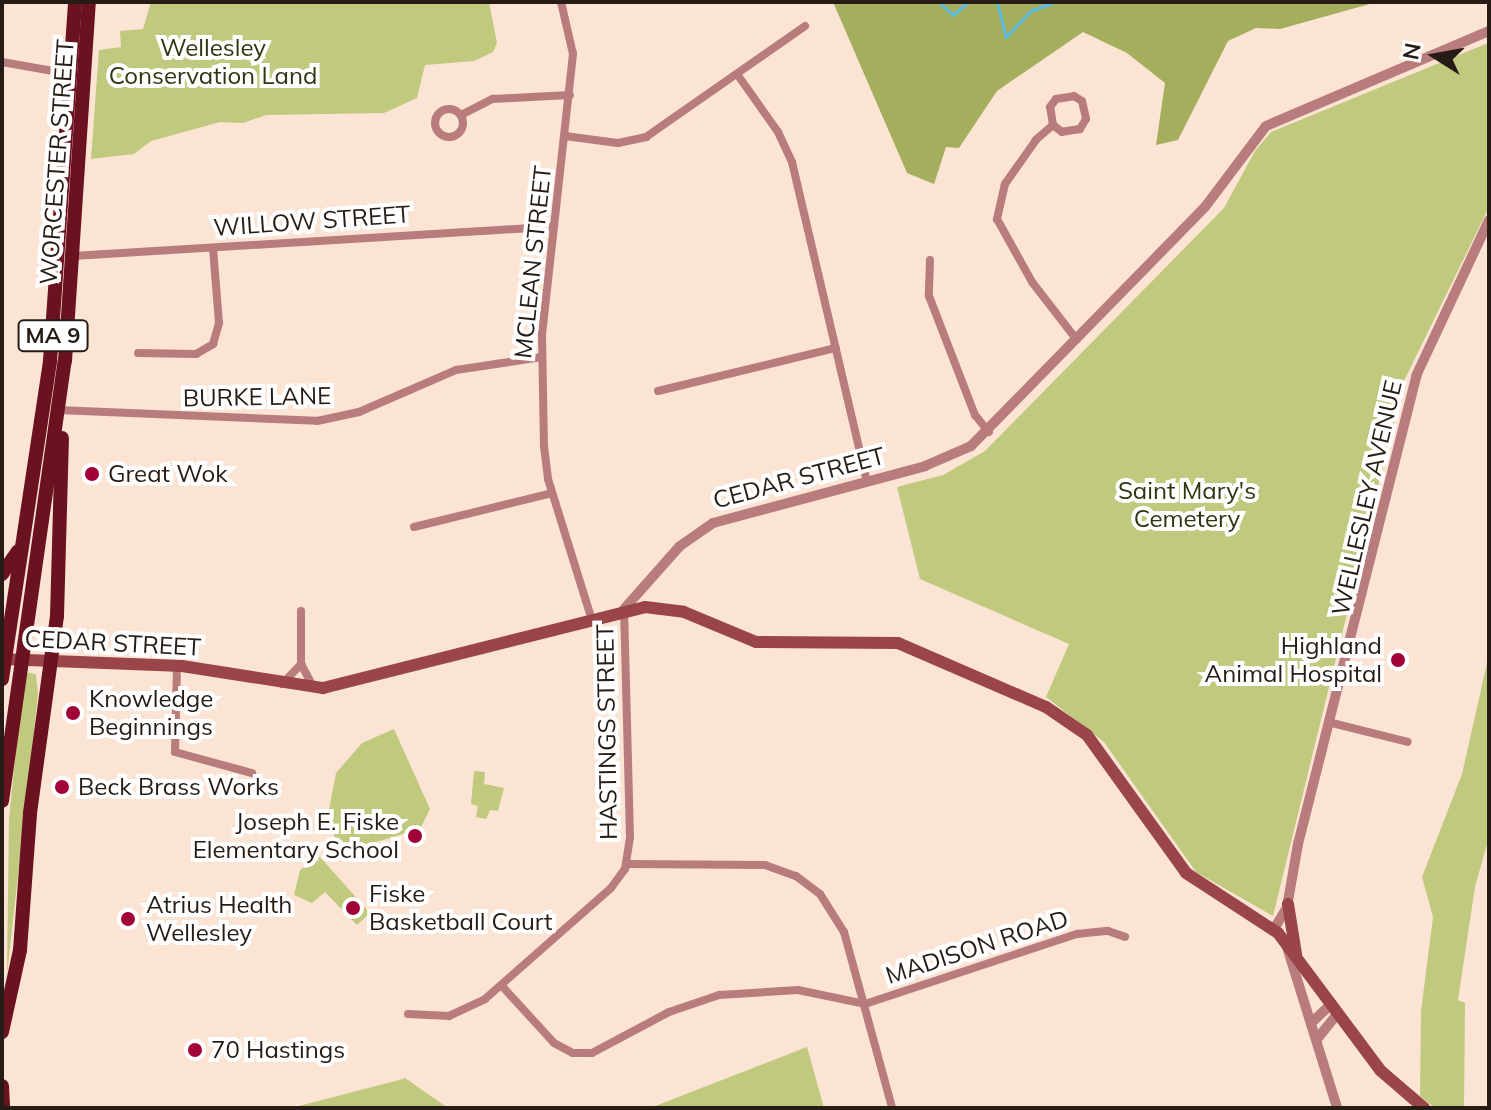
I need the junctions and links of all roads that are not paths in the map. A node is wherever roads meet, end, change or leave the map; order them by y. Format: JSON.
{"nodes":[{"id":1,"x":75,"y":2,"type":"edge"},
{"id":2,"x":89,"y":2,"type":"edge"},
{"id":3,"x":561,"y":2,"type":"edge"},
{"id":4,"x":805,"y":26,"type":"dead end"},
{"id":5,"x":1489,"y":31,"type":"edge"},
{"id":6,"x":2,"y":62,"type":"edge"},
{"id":7,"x":70,"y":74,"type":"junction"},
{"id":8,"x":737,"y":74,"type":"junction"},
{"id":9,"x":570,"y":95,"type":"junction"},
{"id":10,"x":461,"y":115,"type":"dead end"},
{"id":11,"x":1053,"y":125,"type":"junction"},
{"id":12,"x":565,"y":136,"type":"junction"},
{"id":13,"x":1489,"y":220,"type":"edge"},
{"id":14,"x":554,"y":227,"type":"junction"},
{"id":15,"x":213,"y":249,"type":"junction"},
{"id":16,"x":73,"y":256,"type":"junction"},
{"id":17,"x":930,"y":260,"type":"dead end"},
{"id":18,"x":1077,"y":340,"type":"junction"},
{"id":19,"x":836,"y":348,"type":"junction"},
{"id":20,"x":138,"y":353,"type":"dead end"},
{"id":21,"x":542,"y":357,"type":"junction"},
{"id":22,"x":658,"y":391,"type":"dead end"},
{"id":23,"x":58,"y":410,"type":"junction"},
{"id":24,"x":989,"y":432,"type":"junction"},
{"id":25,"x":867,"y":481,"type":"junction"},
{"id":26,"x":552,"y":493,"type":"junction"},
{"id":27,"x":414,"y":527,"type":"dead end"},
{"id":28,"x":24,"y":536,"type":"junction"},
{"id":29,"x":2,"y":574,"type":"edge"},
{"id":30,"x":624,"y":609,"type":"junction"},
{"id":31,"x":301,"y":611,"type":"dead end"},
{"id":32,"x":2,"y":617,"type":"edge"},
{"id":33,"x":591,"y":617,"type":"junction"},
{"id":34,"x":52,"y":661,"type":"junction"},
{"id":35,"x":301,"y":664,"type":"junction"},
{"id":36,"x":3,"y":665,"type":"edge"},
{"id":37,"x":177,"y":665,"type":"junction"},
{"id":38,"x":282,"y":684,"type":"junction"},
{"id":39,"x":314,"y":688,"type":"junction"},
{"id":40,"x":1332,"y":723,"type":"junction"},
{"id":41,"x":1408,"y":742,"type":"dead end"},
{"id":42,"x":252,"y":773,"type":"dead end"},
{"id":43,"x":2,"y":801,"type":"edge"},
{"id":44,"x":627,"y":864,"type":"junction"},
{"id":45,"x":1288,"y":904,"type":"junction"},
{"id":46,"x":1274,"y":929,"type":"junction"},
{"id":47,"x":1125,"y":937,"type":"dead end"},
{"id":48,"x":1285,"y":941,"type":"junction"},
{"id":49,"x":1297,"y":958,"type":"junction"},
{"id":50,"x":502,"y":986,"type":"junction"},
{"id":51,"x":865,"y":1004,"type":"junction"},
{"id":52,"x":1333,"y":1010,"type":"junction"},
{"id":53,"x":408,"y":1014,"type":"dead end"},
{"id":54,"x":1311,"y":1023,"type":"junction"},
{"id":55,"x":2,"y":1032,"type":"edge"},
{"id":56,"x":1317,"y":1039,"type":"junction"},
{"id":57,"x":2,"y":1086,"type":"edge"},
{"id":58,"x":3,"y":1108,"type":"edge"},
{"id":59,"x":892,"y":1108,"type":"edge"},
{"id":60,"x":1337,"y":1108,"type":"edge"},
{"id":61,"x":1424,"y":1108,"type":"edge"}],
"edges":[{"from":1,"to":7,"type":"highway","name":"WORCESTER STREET","number":"MA 9"},
{"from":2,"to":16,"type":"highway","name":"WORCESTER STREET","number":"MA 9"},
{"from":3,"to":9,"type":"street","name":"MCLEAN STREET"},
{"from":4,"to":8,"type":"street"},
{"from":5,"to":18,"type":"street","name":"CEDAR STREET"},
{"from":6,"to":7,"type":"street"},
{"from":7,"to":28,"type":"highway","name":"WORCESTER STREET","number":"MA 9"},
{"from":8,"to":12,"type":"street"},
{"from":8,"to":19,"type":"street"},
{"from":9,"to":10,"type":"street"},
{"from":9,"to":12,"type":"street","name":"MCLEAN STREET"},
{"from":11,"to":11,"type":"street"},
{"from":11,"to":18,"type":"street"},
{"from":12,"to":14,"type":"street","name":"MCLEAN STREET"},
{"from":13,"to":40,"type":"street","name":"WELLESLEY AVENUE"},
{"from":14,"to":15,"type":"street","name":"WILLOW STREET"},
{"from":14,"to":21,"type":"street","name":"MCLEAN STREET"},
{"from":15,"to":16,"type":"street","name":"WILLOW STREET"},
{"from":15,"to":20,"type":"street"},
{"from":16,"to":23,"type":"highway","name":"WORCESTER STREET","number":"MA 9"},
{"from":17,"to":24,"type":"street"},
{"from":18,"to":24,"type":"street","name":"CEDAR STREET"},
{"from":19,"to":22,"type":"street"},
{"from":19,"to":25,"type":"street"},
{"from":21,"to":23,"type":"street","name":"BURKE LANE"},
{"from":21,"to":26,"type":"street","name":"MCLEAN STREET"},
{"from":23,"to":34,"type":"highway"},
{"from":23,"to":43,"type":"highway","name":"WORCESTER STREET","number":"MA 9"},
{"from":24,"to":25,"type":"street","name":"CEDAR STREET"},
{"from":25,"to":30,"type":"street","name":"CEDAR STREET"},
{"from":26,"to":27,"type":"street"},
{"from":26,"to":33,"type":"street","name":"MCLEAN STREET"},
{"from":28,"to":29,"type":"highway"},
{"from":28,"to":36,"type":"highway","name":"WORCESTER STREET","number":"MA 9"},
{"from":30,"to":33,"type":"main road","name":"CEDAR STREET"},
{"from":30,"to":44,"type":"street","name":"HASTINGS STREET"},
{"from":30,"to":46,"type":"main road"},
{"from":31,"to":35,"type":"street"},
{"from":32,"to":36,"type":"highway"},
{"from":33,"to":39,"type":"main road","name":"CEDAR STREET"},
{"from":34,"to":36,"type":"main road","name":"CEDAR STREET"},
{"from":34,"to":37,"type":"main road","name":"CEDAR STREET"},
{"from":34,"to":55,"type":"highway"},
{"from":35,"to":38,"type":"street"},
{"from":35,"to":39,"type":"street"},
{"from":37,"to":38,"type":"main road","name":"CEDAR STREET"},
{"from":37,"to":42,"type":"street"},
{"from":38,"to":39,"type":"main road","name":"CEDAR STREET"},
{"from":40,"to":41,"type":"street"},
{"from":40,"to":45,"type":"street","name":"WELLESLEY AVENUE"},
{"from":44,"to":50,"type":"street","name":"HASTINGS STREET"},
{"from":44,"to":51,"type":"street"},
{"from":45,"to":46,"type":"street","name":"WELLESLEY AVENUE"},
{"from":45,"to":49,"type":"main road"},
{"from":46,"to":48,"type":"main road"},
{"from":47,"to":51,"type":"street","name":"MADISON ROAD"},
{"from":48,"to":49,"type":"main road"},
{"from":48,"to":54,"type":"street"},
{"from":49,"to":52,"type":"main road"},
{"from":50,"to":51,"type":"street","name":"MADISON ROAD"},
{"from":50,"to":53,"type":"street","name":"HASTINGS STREET"},
{"from":51,"to":59,"type":"street"},
{"from":52,"to":54,"type":"street"},
{"from":52,"to":56,"type":"street"},
{"from":52,"to":61,"type":"main road"},
{"from":54,"to":56,"type":"street"},
{"from":56,"to":60,"type":"street"},
{"from":57,"to":58,"type":"highway"}]}
